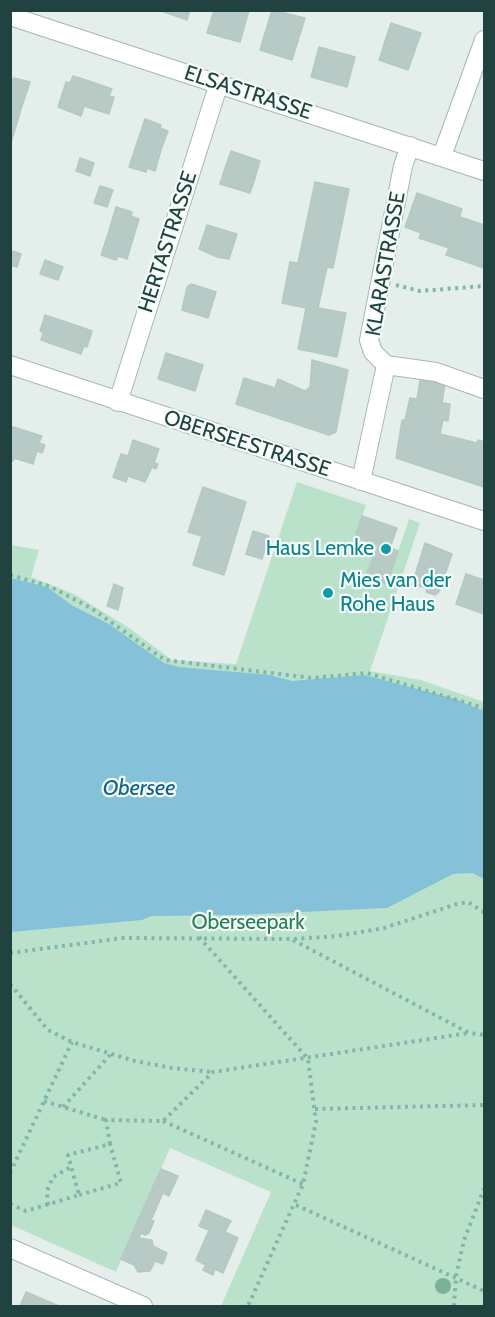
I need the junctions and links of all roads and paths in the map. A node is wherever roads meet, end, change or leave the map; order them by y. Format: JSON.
{"nodes":[{"id":1,"x":10,"y":16,"type":"edge"},
{"id":2,"x":484,"y":40,"type":"edge"},
{"id":3,"x":219,"y":83,"type":"junction"},
{"id":4,"x":410,"y":146,"type":"junction"},
{"id":5,"x":442,"y":156,"type":"junction"},
{"id":6,"x":484,"y":171,"type":"edge"},
{"id":7,"x":381,"y":281,"type":"junction"},
{"id":8,"x":484,"y":286,"type":"edge"},
{"id":9,"x":386,"y":364,"type":"junction"},
{"id":10,"x":10,"y":365,"type":"edge"},
{"id":11,"x":484,"y":389,"type":"edge"},
{"id":12,"x":118,"y":402,"type":"junction"},
{"id":13,"x":362,"y":482,"type":"junction"},
{"id":14,"x":484,"y":520,"type":"edge"},
{"id":15,"x":10,"y":575,"type":"edge"},
{"id":16,"x":484,"y":708,"type":"edge"},
{"id":17,"x":484,"y":912,"type":"edge"},
{"id":18,"x":199,"y":937,"type":"junction"},
{"id":19,"x":293,"y":939,"type":"junction"},
{"id":20,"x":10,"y":953,"type":"edge"},
{"id":21,"x":10,"y":984,"type":"edge"},
{"id":22,"x":469,"y":1033,"type":"junction"},
{"id":23,"x":484,"y":1035,"type":"edge"},
{"id":24,"x":72,"y":1042,"type":"junction"},
{"id":25,"x":111,"y":1054,"type":"junction"},
{"id":26,"x":308,"y":1059,"type":"junction"},
{"id":27,"x":213,"y":1072,"type":"junction"},
{"id":28,"x":44,"y":1101,"type":"junction"},
{"id":29,"x":484,"y":1105,"type":"edge"},
{"id":30,"x":63,"y":1107,"type":"junction"},
{"id":31,"x":315,"y":1109,"type":"junction"},
{"id":32,"x":106,"y":1120,"type":"junction"},
{"id":33,"x":163,"y":1121,"type":"junction"},
{"id":34,"x":110,"y":1144,"type":"junction"},
{"id":35,"x":71,"y":1167,"type":"junction"},
{"id":36,"x":10,"y":1173,"type":"edge"},
{"id":37,"x":303,"y":1184,"type":"junction"},
{"id":38,"x":484,"y":1189,"type":"edge"},
{"id":39,"x":79,"y":1195,"type":"junction"},
{"id":40,"x":10,"y":1204,"type":"edge"},
{"id":41,"x":48,"y":1204,"type":"junction"},
{"id":42,"x":296,"y":1205,"type":"junction"},
{"id":43,"x":10,"y":1248,"type":"edge"},
{"id":44,"x":456,"y":1276,"type":"junction"},
{"id":45,"x":484,"y":1291,"type":"edge"},
{"id":46,"x":143,"y":1306,"type":"edge"},
{"id":47,"x":249,"y":1306,"type":"edge"},
{"id":48,"x":454,"y":1306,"type":"edge"}],
"edges":[{"from":1,"to":3,"type":"street","name":"ELSASTRASSE"},
{"from":2,"to":5,"type":"street"},
{"from":3,"to":4,"type":"street","name":"ELSASTRASSE"},
{"from":3,"to":12,"type":"street","name":"HERTASTRASSE"},
{"from":4,"to":5,"type":"street","name":"ELSASTRASSE"},
{"from":4,"to":7,"type":"street","name":"KLARASTRASSE"},
{"from":5,"to":6,"type":"street","name":"ELSASTRASSE"},
{"from":7,"to":8,"type":"path"},
{"from":7,"to":9,"type":"street","name":"KLARASTRASSE"},
{"from":9,"to":11,"type":"street"},
{"from":9,"to":13,"type":"street","name":"KLARASTRASSE"},
{"from":10,"to":12,"type":"street","name":"OBERSEESTRASSE"},
{"from":12,"to":13,"type":"street","name":"OBERSEESTRASSE"},
{"from":13,"to":14,"type":"street","name":"OBERSEESTRASSE"},
{"from":15,"to":16,"type":"path"},
{"from":17,"to":19,"type":"path"},
{"from":18,"to":19,"type":"path"},
{"from":18,"to":20,"type":"path"},
{"from":18,"to":26,"type":"path"},
{"from":19,"to":22,"type":"path"},
{"from":21,"to":24,"type":"path"},
{"from":22,"to":23,"type":"path"},
{"from":22,"to":26,"type":"path"},
{"from":24,"to":25,"type":"path"},
{"from":24,"to":28,"type":"path"},
{"from":25,"to":27,"type":"path"},
{"from":25,"to":30,"type":"path"},
{"from":26,"to":27,"type":"path"},
{"from":26,"to":31,"type":"path"},
{"from":27,"to":33,"type":"path"},
{"from":28,"to":30,"type":"path"},
{"from":28,"to":36,"type":"path"},
{"from":29,"to":31,"type":"path"},
{"from":30,"to":32,"type":"path"},
{"from":31,"to":37,"type":"path"},
{"from":32,"to":33,"type":"path"},
{"from":32,"to":34,"type":"path"},
{"from":33,"to":37,"type":"path"},
{"from":34,"to":35,"type":"path"},
{"from":34,"to":39,"type":"path"},
{"from":35,"to":39,"type":"path"},
{"from":35,"to":41,"type":"path"},
{"from":37,"to":42,"type":"path"},
{"from":38,"to":44,"type":"path"},
{"from":39,"to":41,"type":"path"},
{"from":40,"to":41,"type":"path"},
{"from":42,"to":44,"type":"path"},
{"from":42,"to":47,"type":"path"},
{"from":43,"to":46,"type":"street"},
{"from":44,"to":45,"type":"path"},
{"from":44,"to":48,"type":"path"}]}
